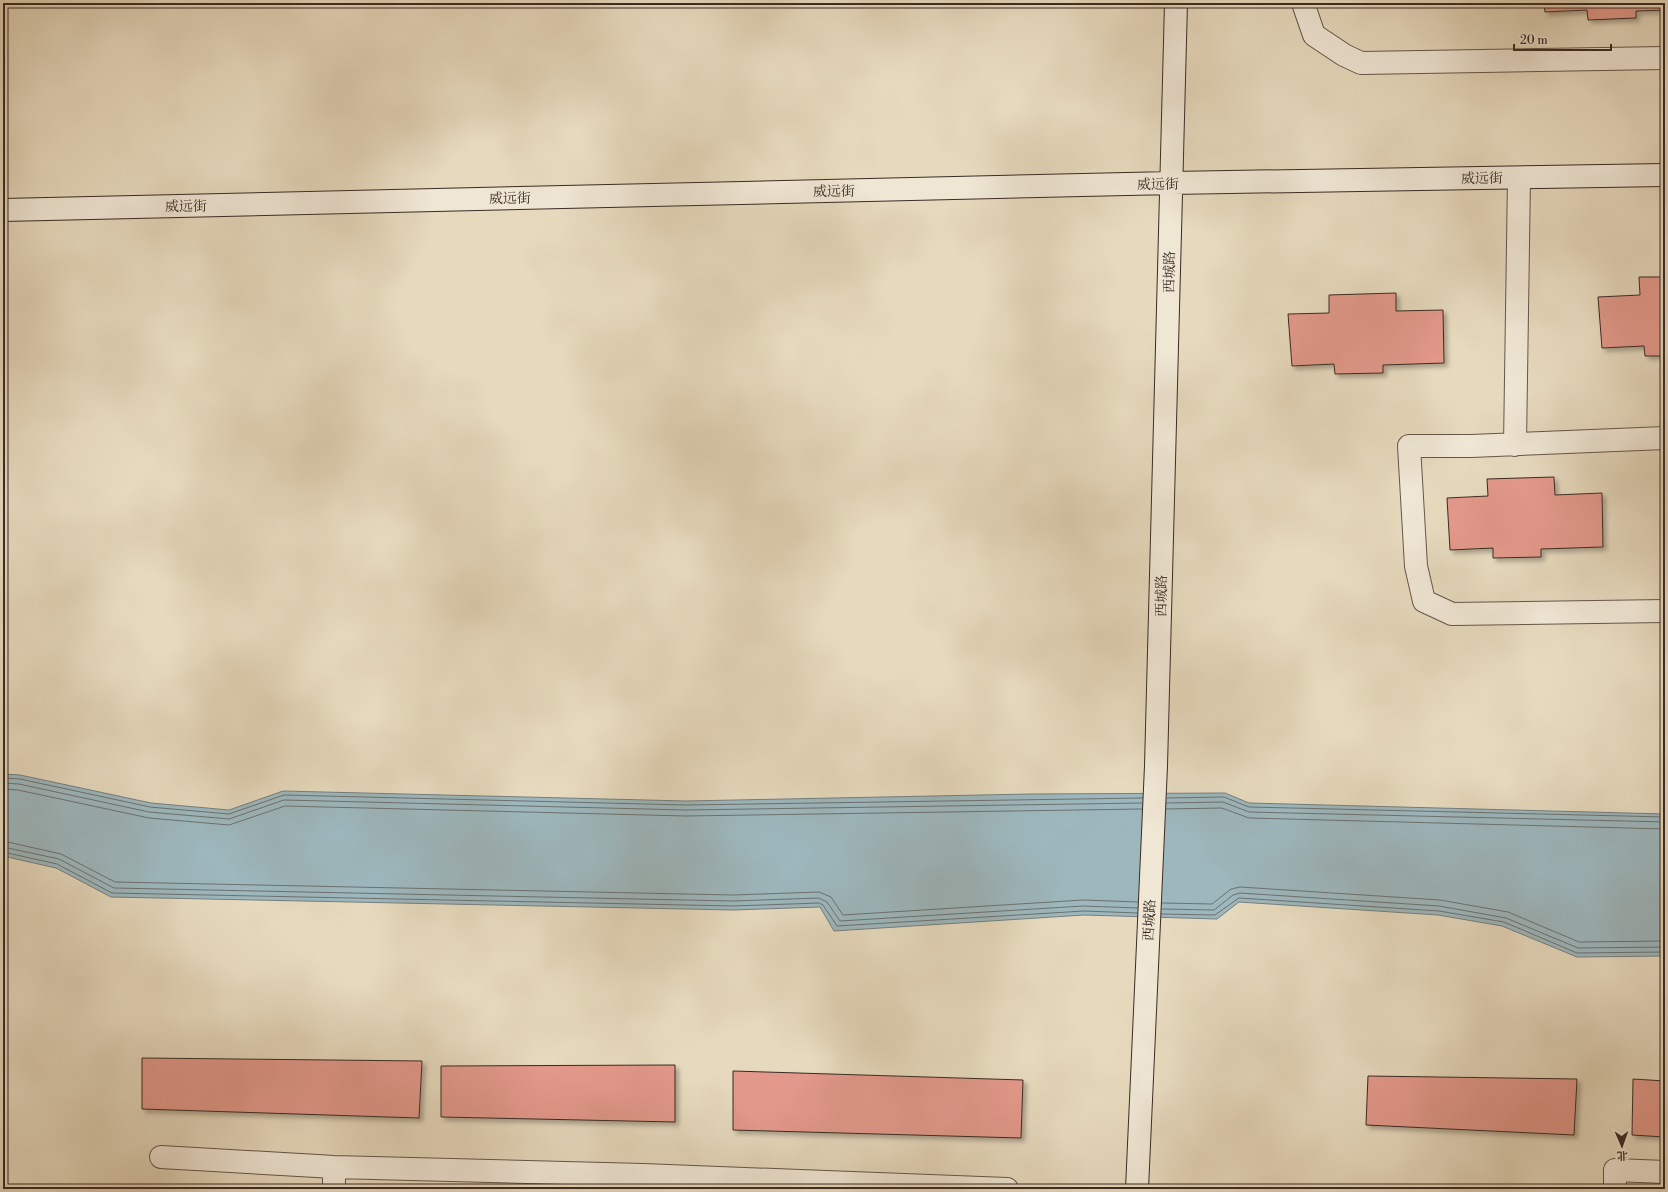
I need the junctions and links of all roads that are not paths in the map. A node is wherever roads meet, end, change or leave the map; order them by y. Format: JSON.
{"nodes":[{"id":1,"x":1176,"y":3,"type":"edge"},
{"id":2,"x":1303,"y":3,"type":"edge"},
{"id":3,"x":1665,"y":58,"type":"edge"},
{"id":4,"x":1665,"y":175,"type":"edge"},
{"id":5,"x":1519,"y":178,"type":"junction"},
{"id":6,"x":1171,"y":184,"type":"junction"},
{"id":7,"x":3,"y":210,"type":"edge"},
{"id":8,"x":1665,"y":438,"type":"edge"},
{"id":9,"x":1515,"y":445,"type":"junction"},
{"id":10,"x":1665,"y":611,"type":"edge"},
{"id":11,"x":161,"y":1157,"type":"dead end"},
{"id":12,"x":334,"y":1167,"type":"junction"},
{"id":13,"x":1665,"y":1172,"type":"edge"},
{"id":14,"x":643,"y":1182,"type":"edge"},
{"id":15,"x":334,"y":1189,"type":"edge"},
{"id":16,"x":1007,"y":1189,"type":"edge"},
{"id":17,"x":1137,"y":1189,"type":"edge"},
{"id":18,"x":1615,"y":1189,"type":"edge"}],
"edges":[{"from":1,"to":6,"type":"street","name":"西城路"},
{"from":2,"to":3,"type":"street"},
{"from":4,"to":5,"type":"street","name":"威远街"},
{"from":5,"to":6,"type":"street","name":"威远街"},
{"from":5,"to":9,"type":"street"},
{"from":6,"to":7,"type":"street","name":"威远街"},
{"from":6,"to":17,"type":"street","name":"西城路"},
{"from":8,"to":9,"type":"street"},
{"from":9,"to":10,"type":"street"},
{"from":11,"to":12,"type":"street"},
{"from":12,"to":14,"type":"street"},
{"from":12,"to":15,"type":"street"},
{"from":13,"to":18,"type":"street"},
{"from":14,"to":16,"type":"street"}]}
